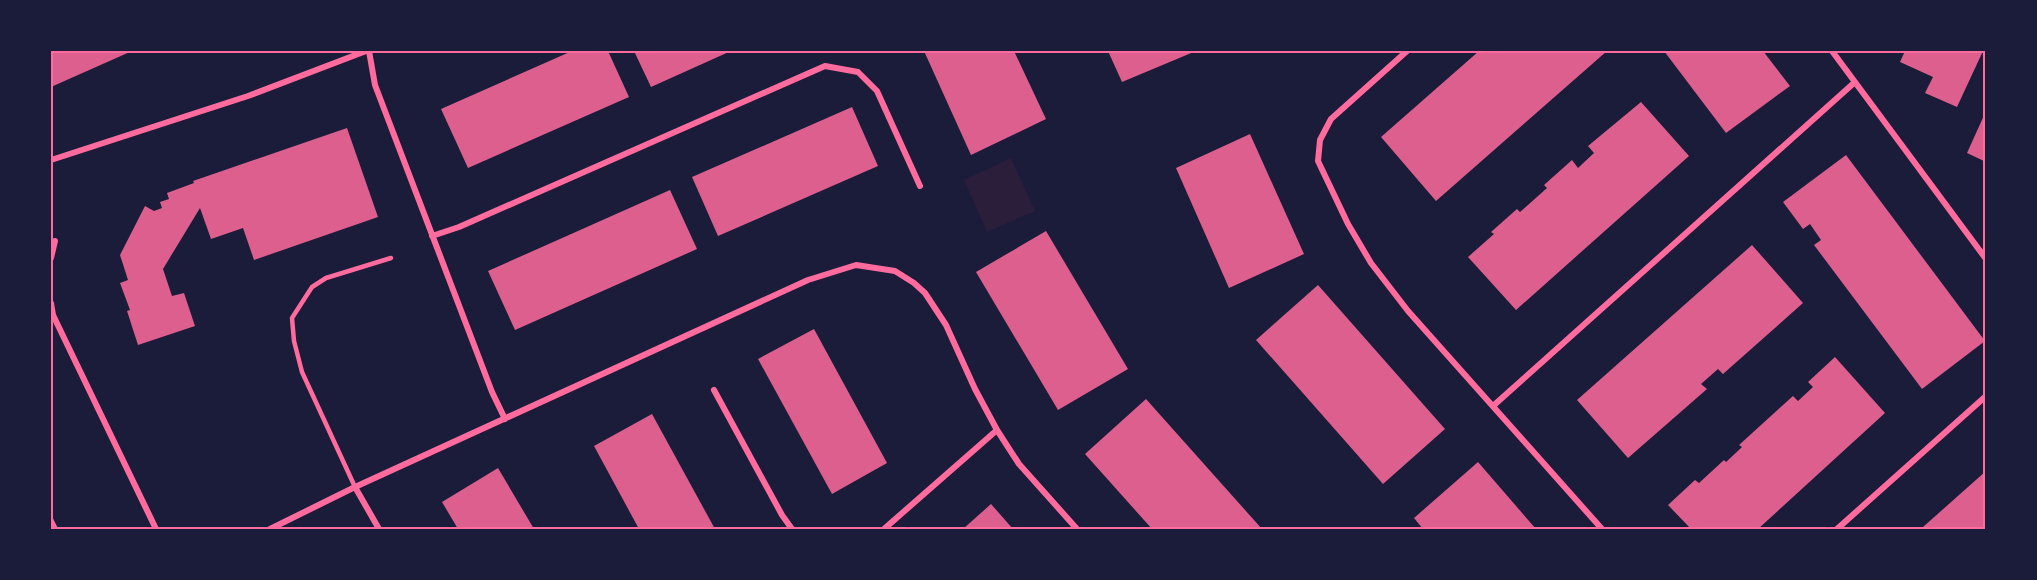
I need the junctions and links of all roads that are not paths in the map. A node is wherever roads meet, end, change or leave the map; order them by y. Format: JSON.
{"nodes":[{"id":1,"x":367,"y":51,"type":"edge"},
{"id":2,"x":1407,"y":51,"type":"edge"},
{"id":3,"x":1832,"y":51,"type":"edge"},
{"id":4,"x":1855,"y":82,"type":"junction"},
{"id":5,"x":51,"y":160,"type":"edge"},
{"id":6,"x":920,"y":186,"type":"dead end"},
{"id":7,"x":432,"y":236,"type":"junction"},
{"id":8,"x":55,"y":241,"type":"dead end"},
{"id":9,"x":51,"y":258,"type":"edge"},
{"id":10,"x":392,"y":258,"type":"dead end"},
{"id":11,"x":1986,"y":259,"type":"edge"},
{"id":12,"x":51,"y":303,"type":"edge"},
{"id":13,"x":714,"y":390,"type":"dead end"},
{"id":14,"x":1986,"y":396,"type":"edge"},
{"id":15,"x":1493,"y":406,"type":"junction"},
{"id":16,"x":506,"y":419,"type":"junction"},
{"id":17,"x":997,"y":430,"type":"junction"},
{"id":18,"x":356,"y":487,"type":"junction"},
{"id":19,"x":156,"y":529,"type":"edge"},
{"id":20,"x":270,"y":529,"type":"edge"},
{"id":21,"x":379,"y":529,"type":"edge"},
{"id":22,"x":792,"y":529,"type":"edge"},
{"id":23,"x":884,"y":529,"type":"edge"},
{"id":24,"x":1077,"y":529,"type":"edge"},
{"id":25,"x":1602,"y":529,"type":"edge"},
{"id":26,"x":1837,"y":529,"type":"edge"}],
"edges":[{"from":1,"to":5,"type":"street"},
{"from":1,"to":7,"type":"street"},
{"from":2,"to":15,"type":"street"},
{"from":3,"to":4,"type":"street"},
{"from":4,"to":11,"type":"street"},
{"from":4,"to":15,"type":"street"},
{"from":6,"to":7,"type":"street"},
{"from":7,"to":16,"type":"street"},
{"from":8,"to":9,"type":"street"},
{"from":10,"to":18,"type":"lane"},
{"from":12,"to":19,"type":"street"},
{"from":13,"to":22,"type":"street"},
{"from":14,"to":26,"type":"street"},
{"from":15,"to":25,"type":"street"},
{"from":16,"to":17,"type":"street"},
{"from":16,"to":18,"type":"street"},
{"from":17,"to":23,"type":"street"},
{"from":17,"to":24,"type":"street"},
{"from":18,"to":20,"type":"street"},
{"from":18,"to":21,"type":"street"}]}
